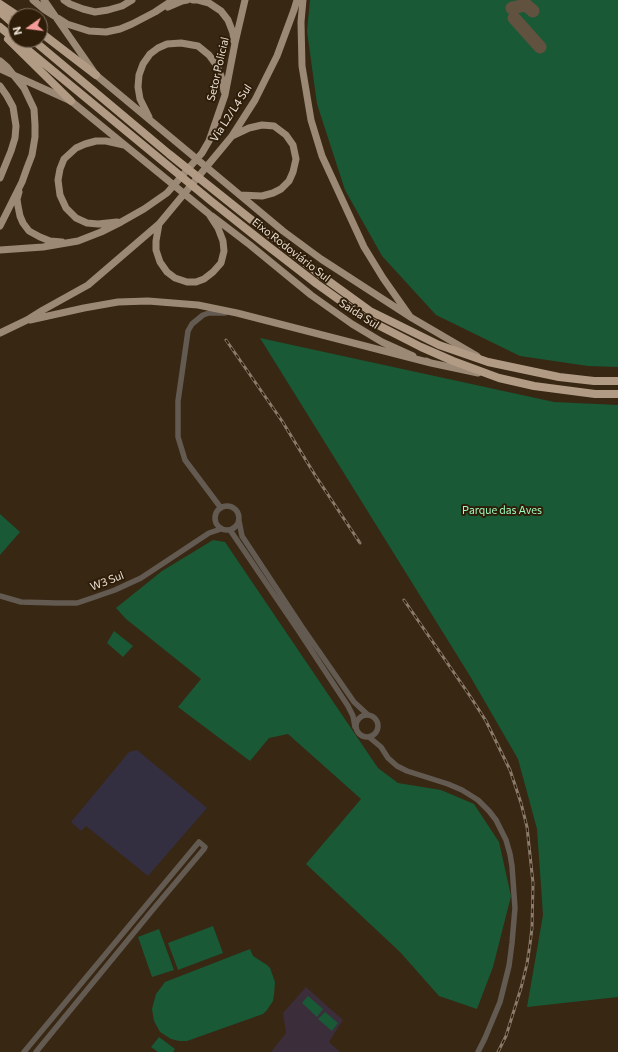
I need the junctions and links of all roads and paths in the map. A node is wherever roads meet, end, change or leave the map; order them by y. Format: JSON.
{"nodes":[{"id":1,"x":33,"y":0,"type":"edge"},
{"id":2,"x":44,"y":0,"type":"edge"},
{"id":3,"x":64,"y":0,"type":"edge"},
{"id":4,"x":132,"y":0,"type":"edge"},
{"id":5,"x":173,"y":0,"type":"edge"},
{"id":6,"x":187,"y":0,"type":"edge"},
{"id":7,"x":193,"y":0,"type":"edge"},
{"id":8,"x":245,"y":0,"type":"edge"},
{"id":9,"x":297,"y":0,"type":"edge"},
{"id":10,"x":303,"y":0,"type":"edge"},
{"id":11,"x":0,"y":12,"type":"edge"},
{"id":12,"x":155,"y":12,"type":"junction"},
{"id":13,"x":8,"y":19,"type":"edge"},
{"id":14,"x":0,"y":27,"type":"edge"},
{"id":15,"x":0,"y":32,"type":"edge"},
{"id":16,"x":48,"y":38,"type":"edge"},
{"id":17,"x":235,"y":43,"type":"junction"},
{"id":18,"x":43,"y":48,"type":"edge"},
{"id":19,"x":0,"y":61,"type":"edge"},
{"id":20,"x":0,"y":69,"type":"edge"},
{"id":21,"x":96,"y":75,"type":"junction"},
{"id":22,"x":0,"y":86,"type":"edge"},
{"id":23,"x":225,"y":95,"type":"junction"},
{"id":24,"x":71,"y":101,"type":"junction"},
{"id":25,"x":151,"y":121,"type":"junction"},
{"id":26,"x":232,"y":136,"type":"junction"},
{"id":27,"x":126,"y":146,"type":"junction"},
{"id":28,"x":0,"y":178,"type":"edge"},
{"id":29,"x":22,"y":182,"type":"junction"},
{"id":30,"x":240,"y":196,"type":"junction"},
{"id":31,"x":209,"y":214,"type":"junction"},
{"id":32,"x":121,"y":222,"type":"junction"},
{"id":33,"x":159,"y":224,"type":"junction"},
{"id":34,"x":0,"y":226,"type":"edge"},
{"id":35,"x":78,"y":241,"type":"junction"},
{"id":36,"x":0,"y":250,"type":"edge"},
{"id":37,"x":237,"y":313,"type":"junction"},
{"id":38,"x":44,"y":314,"type":"junction"},
{"id":39,"x":412,"y":318,"type":"junction"},
{"id":40,"x":0,"y":333,"type":"edge"},
{"id":41,"x":488,"y":362,"type":"junction"},
{"id":42,"x":431,"y":364,"type":"junction"},
{"id":43,"x":499,"y":378,"type":"junction"},
{"id":44,"x":618,"y":381,"type":"edge"},
{"id":45,"x":618,"y":394,"type":"edge"},
{"id":46,"x":221,"y":508,"type":"junction"},
{"id":47,"x":216,"y":521,"type":"junction"},
{"id":48,"x":239,"y":521,"type":"junction"},
{"id":49,"x":221,"y":529,"type":"junction"},
{"id":50,"x":230,"y":530,"type":"junction"},
{"id":51,"x":209,"y":533,"type":"junction"},
{"id":52,"x":0,"y":596,"type":"edge"},
{"id":53,"x":368,"y":714,"type":"junction"},
{"id":54,"x":355,"y":727,"type":"junction"},
{"id":55,"x":377,"y":732,"type":"junction"},
{"id":56,"x":369,"y":738,"type":"junction"},
{"id":57,"x":380,"y":747,"type":"junction"},
{"id":58,"x":190,"y":852,"type":"junction"},
{"id":59,"x":197,"y":858,"type":"junction"},
{"id":60,"x":135,"y":920,"type":"junction"},
{"id":61,"x":141,"y":924,"type":"junction"},
{"id":62,"x":87,"y":977,"type":"junction"},
{"id":63,"x":94,"y":981,"type":"junction"},
{"id":64,"x":40,"y":1033,"type":"junction"},
{"id":65,"x":47,"y":1039,"type":"junction"},
{"id":66,"x":24,"y":1052,"type":"edge"},
{"id":67,"x":36,"y":1052,"type":"edge"},
{"id":68,"x":478,"y":1052,"type":"edge"}],
"edges":[{"from":1,"to":12,"type":"main road"},
{"from":2,"to":21,"type":"main road"},
{"from":3,"to":4,"type":"main road"},
{"from":5,"to":12,"type":"main road"},
{"from":6,"to":12,"type":"main road"},
{"from":7,"to":17,"type":"main road"},
{"from":8,"to":17,"type":"main road","name":"Setor Policial"},
{"from":9,"to":26,"type":"main road","name":"Via L2/L4 Sul"},
{"from":10,"to":39,"type":"main road"},
{"from":11,"to":13,"type":"highway"},
{"from":14,"to":43,"type":"highway","name":"Eixo Rodoviário Sul"},
{"from":15,"to":24,"type":"highway"},
{"from":16,"to":21,"type":"highway"},
{"from":17,"to":23,"type":"main road","name":"Setor Policial"},
{"from":18,"to":41,"type":"highway","name":"Eixo Rodoviário Sul"},
{"from":19,"to":29,"type":"main road"},
{"from":20,"to":24,"type":"main road","name":"Saída Sul"},
{"from":21,"to":25,"type":"main road"},
{"from":22,"to":28,"type":"main road"},
{"from":23,"to":25,"type":"main road"},
{"from":23,"to":32,"type":"main road","name":"Setor Policial"},
{"from":24,"to":27,"type":"main road","name":"Saída Sul"},
{"from":25,"to":30,"type":"main road"},
{"from":26,"to":30,"type":"main road"},
{"from":26,"to":33,"type":"main road","name":"Via L2/L4 Sul"},
{"from":27,"to":31,"type":"main road","name":"Saída Sul"},
{"from":27,"to":32,"type":"main road"},
{"from":29,"to":34,"type":"main road"},
{"from":29,"to":35,"type":"main road"},
{"from":30,"to":39,"type":"main road"},
{"from":31,"to":33,"type":"main road"},
{"from":31,"to":42,"type":"main road","name":"Saída Sul"},
{"from":32,"to":35,"type":"main road","name":"Setor Policial"},
{"from":33,"to":38,"type":"main road","name":"Via L2/L4 Sul"},
{"from":35,"to":36,"type":"main road"},
{"from":37,"to":38,"type":"main road"},
{"from":37,"to":42,"type":"main road"},
{"from":37,"to":46,"type":"street"},
{"from":38,"to":40,"type":"main road","name":"Via L2/L4 Sul"},
{"from":39,"to":41,"type":"main road"},
{"from":41,"to":44,"type":"highway","name":"Eixo Rodoviário Sul"},
{"from":42,"to":43,"type":"main road","name":"Saída Sul"},
{"from":43,"to":45,"type":"highway","name":"Eixo Rodoviário Sul"},
{"from":46,"to":47,"type":"street"},
{"from":46,"to":48,"type":"street"},
{"from":47,"to":49,"type":"street"},
{"from":47,"to":51,"type":"street","name":"W3 Sul"},
{"from":48,"to":50,"type":"street"},
{"from":48,"to":53,"type":"street"},
{"from":49,"to":50,"type":"street"},
{"from":49,"to":51,"type":"street","name":"W3 Sul"},
{"from":50,"to":54,"type":"street"},
{"from":51,"to":52,"type":"street","name":"W3 Sul"},
{"from":53,"to":54,"type":"street"},
{"from":53,"to":55,"type":"street"},
{"from":54,"to":56,"type":"street"},
{"from":55,"to":56,"type":"street"},
{"from":55,"to":57,"type":"street"},
{"from":56,"to":57,"type":"street"},
{"from":57,"to":68,"type":"street"},
{"from":58,"to":59,"type":"street"},
{"from":58,"to":59,"type":"street"},
{"from":58,"to":60,"type":"street"},
{"from":59,"to":61,"type":"street"},
{"from":60,"to":61,"type":"street"},
{"from":60,"to":62,"type":"street"},
{"from":61,"to":63,"type":"street"},
{"from":62,"to":63,"type":"street"},
{"from":62,"to":64,"type":"street"},
{"from":63,"to":65,"type":"street"},
{"from":64,"to":65,"type":"street"},
{"from":64,"to":66,"type":"street"},
{"from":65,"to":67,"type":"street"}]}
